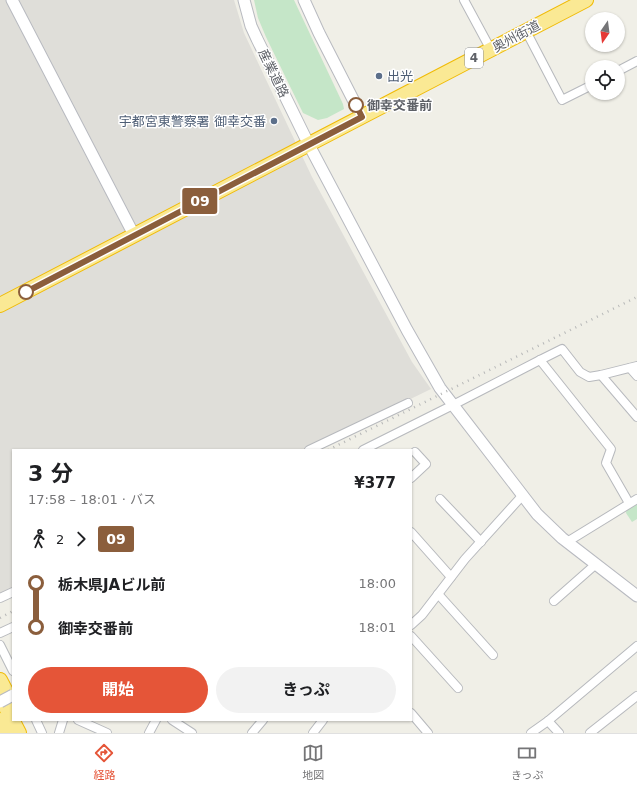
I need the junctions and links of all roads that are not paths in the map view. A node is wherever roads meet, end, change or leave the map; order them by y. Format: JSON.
{"nodes":[{"id":1,"x":12,"y":0,"type":"edge"},
{"id":2,"x":244,"y":0,"type":"edge"},
{"id":3,"x":304,"y":0,"type":"edge"},
{"id":4,"x":464,"y":0,"type":"edge"},
{"id":5,"x":586,"y":0,"type":"edge"},
{"id":6,"x":526,"y":31,"type":"junction"},
{"id":7,"x":491,"y":50,"type":"junction"},
{"id":8,"x":637,"y":62,"type":"edge"},
{"id":9,"x":625,"y":68,"type":"edge"},
{"id":10,"x":585,"y":88,"type":"edge"},
{"id":11,"x":362,"y":117,"type":"junction"},
{"id":12,"x":309,"y":145,"type":"junction"},
{"id":13,"x":134,"y":235,"type":"junction"},
{"id":14,"x":0,"y":305,"type":"edge"},
{"id":15,"x":540,"y":360,"type":"junction"},
{"id":16,"x":634,"y":367,"type":"edge"},
{"id":17,"x":601,"y":375,"type":"junction"},
{"id":18,"x":637,"y":376,"type":"edge"},
{"id":19,"x":408,"y":403,"type":"dead end"},
{"id":20,"x":452,"y":405,"type":"junction"},
{"id":21,"x":637,"y":417,"type":"edge"},
{"id":22,"x":311,"y":449,"type":"edge"},
{"id":23,"x":365,"y":449,"type":"edge"},
{"id":24,"x":415,"y":452,"type":"dead end"},
{"id":25,"x":412,"y":477,"type":"edge"},
{"id":26,"x":522,"y":496,"type":"junction"},
{"id":27,"x":440,"y":499,"type":"dead end"},
{"id":28,"x":637,"y":499,"type":"edge"},
{"id":29,"x":629,"y":504,"type":"junction"},
{"id":30,"x":412,"y":533,"type":"edge"},
{"id":31,"x":481,"y":542,"type":"junction"},
{"id":32,"x":567,"y":542,"type":"junction"},
{"id":33,"x":596,"y":564,"type":"junction"},
{"id":34,"x":451,"y":577,"type":"junction"},
{"id":35,"x":12,"y":592,"type":"edge"},
{"id":36,"x":438,"y":594,"type":"junction"},
{"id":37,"x":637,"y":596,"type":"edge"},
{"id":38,"x":0,"y":598,"type":"edge"},
{"id":39,"x":554,"y":601,"type":"dead end"},
{"id":40,"x":412,"y":624,"type":"edge"},
{"id":41,"x":12,"y":627,"type":"edge"},
{"id":42,"x":0,"y":633,"type":"edge"},
{"id":43,"x":412,"y":637,"type":"edge"},
{"id":44,"x":0,"y":645,"type":"edge"},
{"id":45,"x":637,"y":646,"type":"edge"},
{"id":46,"x":493,"y":655,"type":"dead end"},
{"id":47,"x":12,"y":668,"type":"edge"},
{"id":48,"x":0,"y":680,"type":"edge"},
{"id":49,"x":458,"y":688,"type":"dead end"},
{"id":50,"x":0,"y":696,"type":"edge"},
{"id":51,"x":12,"y":696,"type":"edge"},
{"id":52,"x":637,"y":696,"type":"edge"},
{"id":53,"x":0,"y":702,"type":"edge"},
{"id":54,"x":12,"y":703,"type":"edge"},
{"id":55,"x":412,"y":715,"type":"edge"},
{"id":56,"x":12,"y":719,"type":"edge"},
{"id":57,"x":0,"y":720,"type":"edge"},
{"id":58,"x":548,"y":720,"type":"junction"},
{"id":59,"x":13,"y":721,"type":"edge"},
{"id":60,"x":21,"y":721,"type":"edge"},
{"id":61,"x":36,"y":721,"type":"edge"},
{"id":62,"x":63,"y":721,"type":"edge"},
{"id":63,"x":80,"y":721,"type":"edge"},
{"id":64,"x":155,"y":721,"type":"edge"},
{"id":65,"x":174,"y":721,"type":"edge"},
{"id":66,"x":262,"y":721,"type":"edge"},
{"id":67,"x":320,"y":721,"type":"edge"},
{"id":68,"x":7,"y":733,"type":"edge"},
{"id":69,"x":19,"y":733,"type":"edge"},
{"id":70,"x":27,"y":733,"type":"edge"},
{"id":71,"x":42,"y":733,"type":"edge"},
{"id":72,"x":59,"y":733,"type":"edge"},
{"id":73,"x":106,"y":733,"type":"edge"},
{"id":74,"x":149,"y":733,"type":"edge"},
{"id":75,"x":192,"y":733,"type":"edge"},
{"id":76,"x":252,"y":733,"type":"edge"},
{"id":77,"x":313,"y":733,"type":"edge"},
{"id":78,"x":428,"y":733,"type":"edge"},
{"id":79,"x":531,"y":733,"type":"edge"},
{"id":80,"x":559,"y":733,"type":"edge"},
{"id":81,"x":590,"y":733,"type":"edge"}],
"edges":[{"from":1,"to":13,"type":"street"},
{"from":2,"to":12,"type":"street","name":"産業道路"},
{"from":3,"to":11,"type":"street"},
{"from":4,"to":7,"type":"street"},
{"from":5,"to":6,"type":"highway","name":"奥州街道","number":"4"},
{"from":6,"to":7,"type":"highway","name":"奥州街道","number":"4"},
{"from":6,"to":10,"type":"street"},
{"from":7,"to":11,"type":"highway","name":"奥州街道","number":"4"},
{"from":8,"to":9,"type":"street"},
{"from":11,"to":12,"type":"highway","name":"奥州街道","number":"4"},
{"from":12,"to":13,"type":"highway","name":"奥州街道","number":"4"},
{"from":12,"to":20,"type":"street","name":"産業道路"},
{"from":13,"to":14,"type":"highway","name":"奥州街道","number":"4"},
{"from":15,"to":17,"type":"street"},
{"from":15,"to":20,"type":"street"},
{"from":15,"to":29,"type":"street"},
{"from":16,"to":17,"type":"street"},
{"from":16,"to":18,"type":"street"},
{"from":17,"to":21,"type":"street"},
{"from":19,"to":22,"type":"street"},
{"from":20,"to":23,"type":"street"},
{"from":20,"to":26,"type":"street","name":"産業道路"},
{"from":24,"to":25,"type":"street"},
{"from":26,"to":31,"type":"street"},
{"from":26,"to":32,"type":"street","name":"産業道路"},
{"from":27,"to":31,"type":"street"},
{"from":28,"to":29,"type":"street"},
{"from":29,"to":32,"type":"street"},
{"from":30,"to":34,"type":"street"},
{"from":31,"to":34,"type":"street"},
{"from":32,"to":33,"type":"street","name":"産業道路"},
{"from":33,"to":37,"type":"street","name":"産業道路"},
{"from":33,"to":39,"type":"street"},
{"from":34,"to":36,"type":"street"},
{"from":35,"to":38,"type":"street"},
{"from":36,"to":40,"type":"street"},
{"from":36,"to":46,"type":"street"},
{"from":41,"to":42,"type":"street"},
{"from":43,"to":49,"type":"street"},
{"from":44,"to":47,"type":"street"},
{"from":45,"to":58,"type":"street"},
{"from":48,"to":54,"type":"highway"},
{"from":50,"to":56,"type":"highway"},
{"from":51,"to":53,"type":"street","bridge":true},
{"from":52,"to":81,"type":"street"},
{"from":55,"to":78,"type":"street"},
{"from":57,"to":68,"type":"highway"},
{"from":58,"to":79,"type":"street"},
{"from":58,"to":80,"type":"street"},
{"from":59,"to":69,"type":"highway"},
{"from":60,"to":70,"type":"highway"},
{"from":61,"to":71,"type":"street"},
{"from":62,"to":72,"type":"street"},
{"from":63,"to":73,"type":"street"},
{"from":64,"to":74,"type":"street"},
{"from":65,"to":75,"type":"street"},
{"from":66,"to":76,"type":"street"},
{"from":67,"to":77,"type":"street"}]}
